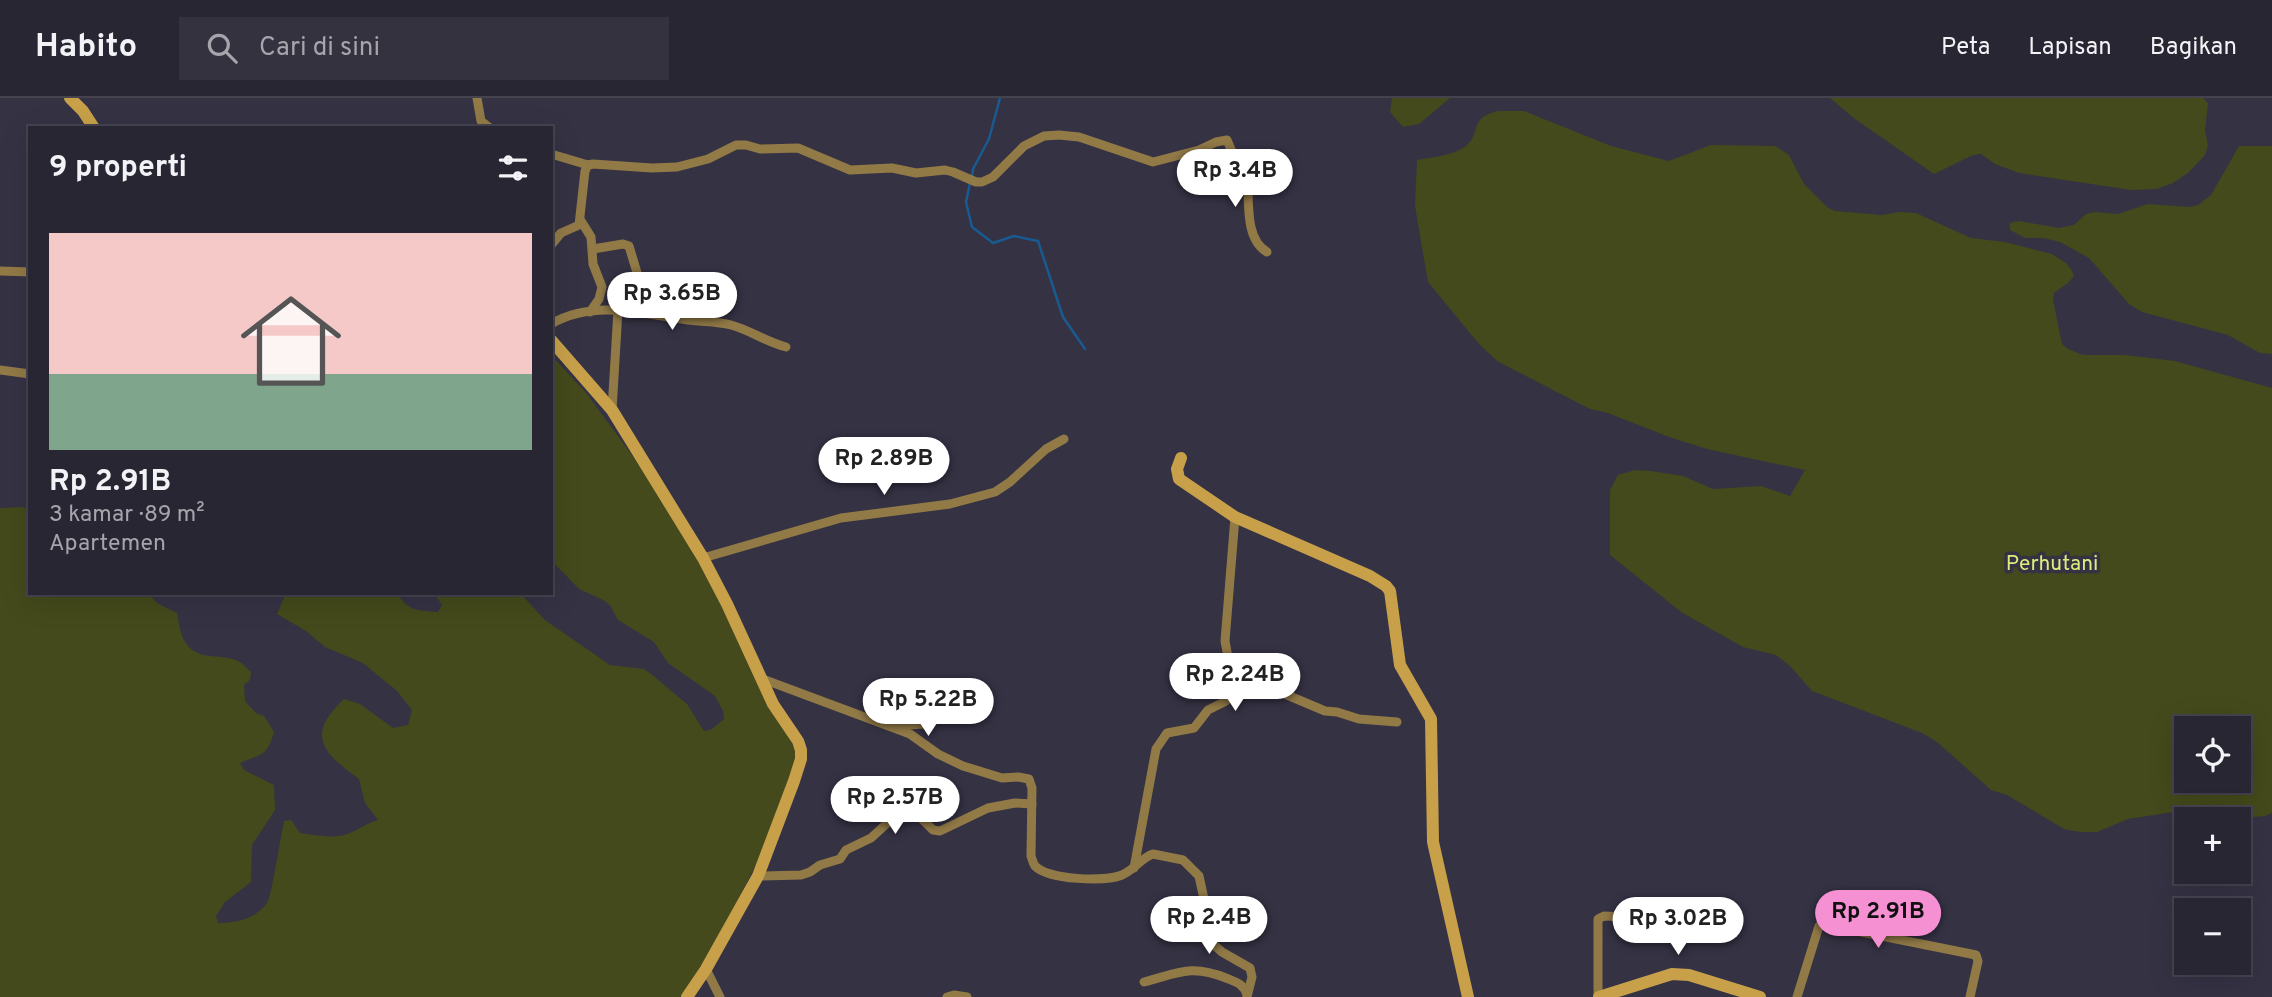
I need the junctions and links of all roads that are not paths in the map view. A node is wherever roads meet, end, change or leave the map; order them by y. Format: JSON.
{"nodes":[{"id":1,"x":69,"y":98,"type":"edge"},
{"id":2,"x":477,"y":98,"type":"edge"},
{"id":3,"x":93,"y":126,"type":"edge"},
{"id":4,"x":487,"y":126,"type":"edge"},
{"id":5,"x":553,"y":154,"type":"edge"},
{"id":6,"x":588,"y":166,"type":"junction"},
{"id":7,"x":580,"y":221,"type":"junction"},
{"id":8,"x":553,"y":242,"type":"edge"},
{"id":9,"x":593,"y":249,"type":"junction"},
{"id":10,"x":1267,"y":252,"type":"dead end"},
{"id":11,"x":0,"y":271,"type":"edge"},
{"id":12,"x":28,"y":272,"type":"edge"},
{"id":13,"x":618,"y":310,"type":"junction"},
{"id":14,"x":638,"y":311,"type":"junction"},
{"id":15,"x":590,"y":312,"type":"junction"},
{"id":16,"x":553,"y":323,"type":"edge"},
{"id":17,"x":553,"y":342,"type":"edge"},
{"id":18,"x":786,"y":348,"type":"dead end"},
{"id":19,"x":0,"y":370,"type":"edge"},
{"id":20,"x":28,"y":374,"type":"edge"},
{"id":21,"x":612,"y":410,"type":"junction"},
{"id":22,"x":1064,"y":439,"type":"dead end"},
{"id":23,"x":1181,"y":458,"type":"dead end"},
{"id":24,"x":1234,"y":517,"type":"junction"},
{"id":25,"x":703,"y":558,"type":"junction"},
{"id":26,"x":760,"y":678,"type":"junction"},
{"id":27,"x":1233,"y":684,"type":"junction"},
{"id":28,"x":960,"y":711,"type":"dead end"},
{"id":29,"x":1397,"y":722,"type":"dead end"},
{"id":30,"x":889,"y":726,"type":"junction"},
{"id":31,"x":1032,"y":804,"type":"junction"},
{"id":32,"x":1134,"y":867,"type":"junction"},
{"id":33,"x":758,"y":876,"type":"junction"},
{"id":34,"x":1649,"y":918,"type":"dead end"},
{"id":35,"x":706,"y":968,"type":"junction"},
{"id":36,"x":1144,"y":982,"type":"dead end"},
{"id":37,"x":687,"y":997,"type":"edge"},
{"id":38,"x":720,"y":997,"type":"edge"},
{"id":39,"x":947,"y":997,"type":"edge"},
{"id":40,"x":967,"y":997,"type":"edge"},
{"id":41,"x":1247,"y":997,"type":"edge"},
{"id":42,"x":1468,"y":997,"type":"edge"},
{"id":43,"x":1599,"y":997,"type":"edge"},
{"id":44,"x":1760,"y":997,"type":"edge"},
{"id":45,"x":1797,"y":997,"type":"edge"},
{"id":46,"x":1970,"y":997,"type":"edge"}],
"edges":[{"from":1,"to":3,"type":"street"},
{"from":2,"to":4,"type":"street"},
{"from":5,"to":6,"type":"street"},
{"from":6,"to":7,"type":"street"},
{"from":6,"to":10,"type":"street"},
{"from":7,"to":8,"type":"street"},
{"from":7,"to":9,"type":"street"},
{"from":9,"to":14,"type":"street"},
{"from":9,"to":15,"type":"street"},
{"from":11,"to":12,"type":"street"},
{"from":13,"to":14,"type":"street"},
{"from":13,"to":15,"type":"street"},
{"from":13,"to":21,"type":"street"},
{"from":14,"to":18,"type":"street"},
{"from":15,"to":16,"type":"street"},
{"from":17,"to":21,"type":"street"},
{"from":19,"to":20,"type":"street"},
{"from":21,"to":25,"type":"street"},
{"from":22,"to":25,"type":"street"},
{"from":23,"to":24,"type":"street"},
{"from":24,"to":27,"type":"street"},
{"from":24,"to":42,"type":"street"},
{"from":25,"to":26,"type":"street"},
{"from":26,"to":30,"type":"street"},
{"from":26,"to":33,"type":"street"},
{"from":27,"to":29,"type":"street"},
{"from":27,"to":32,"type":"street"},
{"from":28,"to":30,"type":"street"},
{"from":30,"to":31,"type":"street"},
{"from":31,"to":32,"type":"street"},
{"from":31,"to":33,"type":"street"},
{"from":32,"to":41,"type":"street"},
{"from":33,"to":35,"type":"street"},
{"from":34,"to":43,"type":"street"},
{"from":35,"to":37,"type":"street"},
{"from":35,"to":38,"type":"street"},
{"from":36,"to":41,"type":"street"},
{"from":39,"to":40,"type":"street"},
{"from":43,"to":44,"type":"street"},
{"from":45,"to":46,"type":"street"}]}
